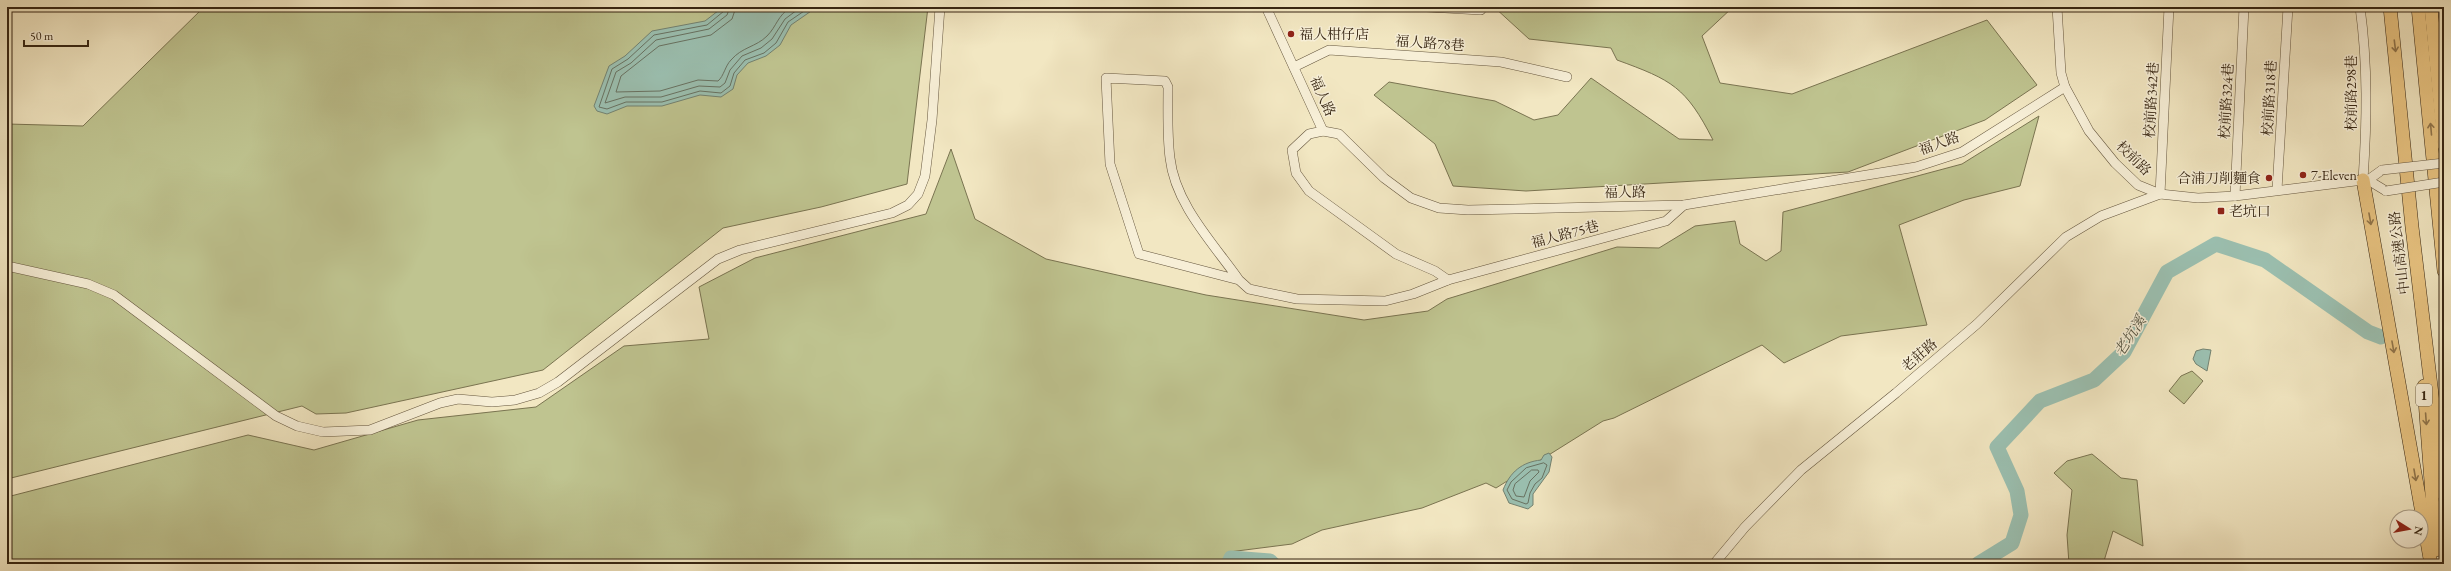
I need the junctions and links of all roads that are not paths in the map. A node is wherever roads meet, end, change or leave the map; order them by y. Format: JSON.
{"nodes":[{"id":1,"x":940,"y":7,"type":"edge"},
{"id":2,"x":1277,"y":7,"type":"edge"},
{"id":3,"x":1427,"y":7,"type":"edge"},
{"id":4,"x":2057,"y":7,"type":"edge"},
{"id":5,"x":2169,"y":7,"type":"edge"},
{"id":6,"x":2244,"y":7,"type":"edge"},
{"id":7,"x":2288,"y":7,"type":"edge"},
{"id":8,"x":2360,"y":7,"type":"edge"},
{"id":9,"x":2390,"y":7,"type":"edge"},
{"id":10,"x":2418,"y":7,"type":"edge"},
{"id":11,"x":2431,"y":7,"type":"edge"},
{"id":12,"x":1267,"y":8,"type":"edge"},
{"id":13,"x":1481,"y":10,"type":"dead end"},
{"id":14,"x":1294,"y":67,"type":"junction"},
{"id":15,"x":1567,"y":77,"type":"dead end"},
{"id":16,"x":2065,"y":87,"type":"junction"},
{"id":17,"x":1323,"y":131,"type":"junction"},
{"id":18,"x":2444,"y":146,"type":"edge"},
{"id":19,"x":2444,"y":163,"type":"edge"},
{"id":20,"x":2366,"y":180,"type":"junction"},
{"id":21,"x":2444,"y":182,"type":"edge"},
{"id":22,"x":2277,"y":190,"type":"junction"},
{"id":23,"x":2160,"y":194,"type":"junction"},
{"id":24,"x":2235,"y":196,"type":"junction"},
{"id":25,"x":1684,"y":205,"type":"junction"},
{"id":26,"x":2412,"y":227,"type":"junction"},
{"id":27,"x":2443,"y":256,"type":"edge"},
{"id":28,"x":7,"y":266,"type":"edge"},
{"id":29,"x":2444,"y":271,"type":"edge"},
{"id":30,"x":1239,"y":280,"type":"junction"},
{"id":31,"x":1448,"y":280,"type":"junction"},
{"id":32,"x":2444,"y":495,"type":"edge"},
{"id":33,"x":1714,"y":564,"type":"edge"},
{"id":34,"x":2431,"y":564,"type":"edge"},
{"id":35,"x":2437,"y":564,"type":"edge"}],
"edges":[{"from":1,"to":28,"type":"street"},
{"from":2,"to":12,"type":"street"},
{"from":3,"to":13,"type":"street"},
{"from":4,"to":16,"type":"street","name":"校前路"},
{"from":5,"to":23,"type":"street","name":"校前路342巷"},
{"from":6,"to":24,"type":"street","name":"校前路324巷"},
{"from":7,"to":22,"type":"street","name":"校前路318巷"},
{"from":8,"to":20,"type":"street","name":"校前路298巷"},
{"from":9,"to":26,"type":"highway","name":"中山高速公路","number":"1","one_way":true},
{"from":27,"to":10,"type":"highway","one_way":true},
{"from":11,"to":18,"type":"highway"},
{"from":12,"to":14,"type":"street","name":"福人路"},
{"from":14,"to":15,"type":"street","name":"福人路78巷"},
{"from":14,"to":17,"type":"street","name":"福人路"},
{"from":16,"to":23,"type":"street","name":"校前路"},
{"from":16,"to":25,"type":"street","name":"福人路"},
{"from":17,"to":25,"type":"street","name":"福人路"},
{"from":17,"to":31,"type":"street"},
{"from":19,"to":20,"type":"street","name":"校前路","bridge":true},
{"from":20,"to":21,"type":"street","bridge":true},
{"from":20,"to":22,"type":"street","name":"校前路"},
{"from":20,"to":34,"type":"highway","one_way":true},
{"from":22,"to":24,"type":"street","name":"校前路"},
{"from":23,"to":24,"type":"street","name":"校前路"},
{"from":23,"to":33,"type":"street","name":"老莊路"},
{"from":25,"to":31,"type":"street","name":"福人路75巷"},
{"from":26,"to":32,"type":"highway","name":"中山高速公路","number":"1"},
{"from":26,"to":35,"type":"highway","number":"1","one_way":true},
{"from":27,"to":29,"type":"highway"},
{"from":30,"to":30,"type":"street"},
{"from":30,"to":31,"type":"street","name":"福人路75巷"}]}
